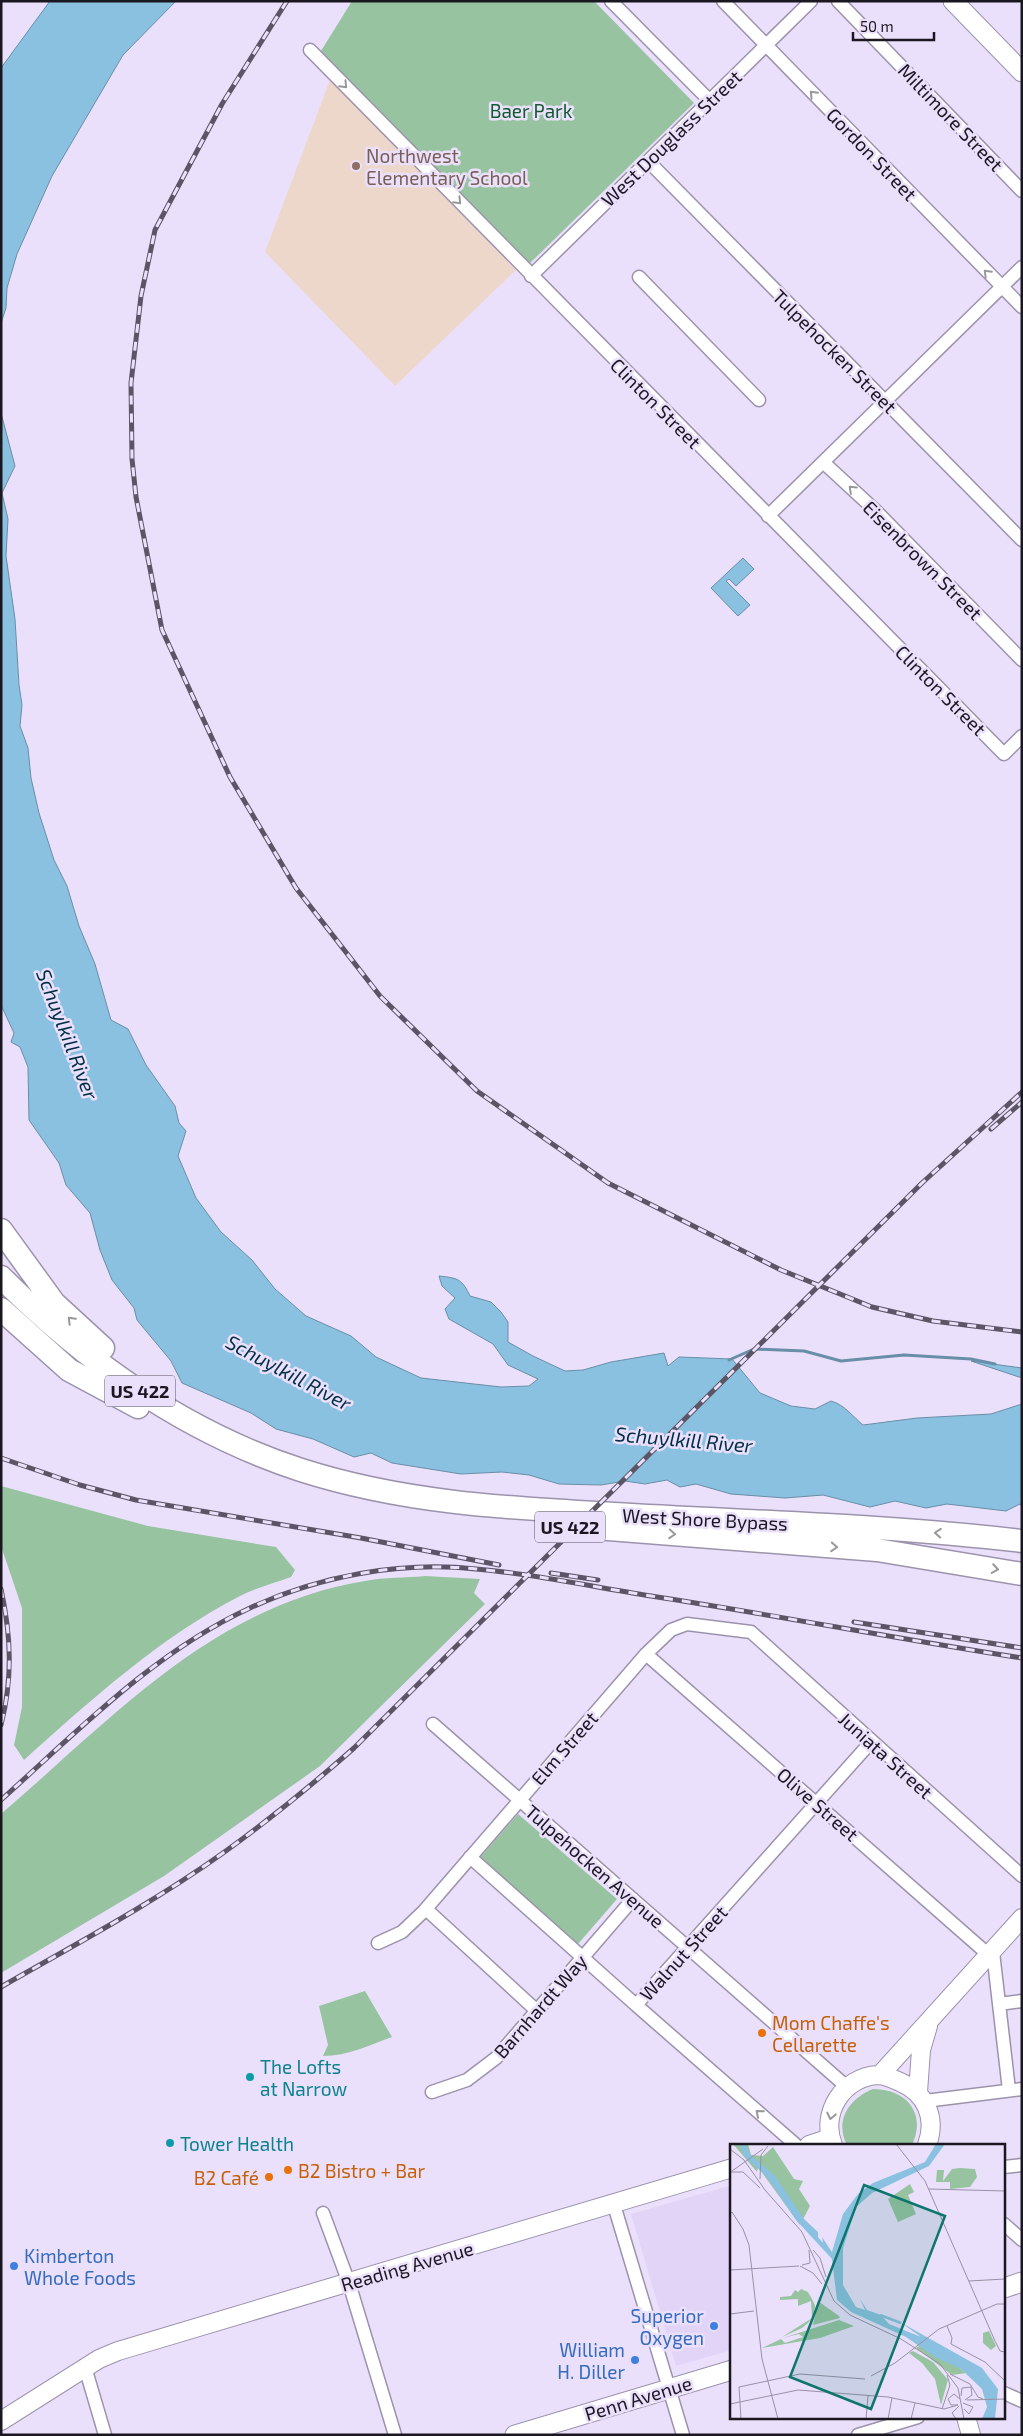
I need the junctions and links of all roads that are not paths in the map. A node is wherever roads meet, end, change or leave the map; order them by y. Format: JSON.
{"nodes":[{"id":1,"x":611,"y":1,"type":"edge"},
{"id":2,"x":723,"y":1,"type":"edge"},
{"id":3,"x":811,"y":1,"type":"edge"},
{"id":4,"x":838,"y":1,"type":"edge"},
{"id":5,"x":953,"y":1,"type":"edge"},
{"id":6,"x":766,"y":45,"type":"junction"},
{"id":7,"x":310,"y":50,"type":"dead end"},
{"id":8,"x":1022,"y":72,"type":"edge"},
{"id":9,"x":710,"y":101,"type":"junction"},
{"id":10,"x":648,"y":161,"type":"junction"},
{"id":11,"x":1022,"y":191,"type":"edge"},
{"id":12,"x":1022,"y":267,"type":"edge"},
{"id":13,"x":531,"y":276,"type":"junction"},
{"id":14,"x":639,"y":278,"type":"dead end"},
{"id":15,"x":1001,"y":286,"type":"junction"},
{"id":16,"x":1022,"y":307,"type":"edge"},
{"id":17,"x":759,"y":400,"type":"dead end"},
{"id":18,"x":884,"y":401,"type":"junction"},
{"id":19,"x":823,"y":462,"type":"junction"},
{"id":20,"x":768,"y":516,"type":"junction"},
{"id":21,"x":1022,"y":540,"type":"edge"},
{"id":22,"x":1022,"y":660,"type":"edge"},
{"id":23,"x":1022,"y":736,"type":"edge"},
{"id":24,"x":1,"y":1230,"type":"edge"},
{"id":25,"x":1,"y":1277,"type":"edge"},
{"id":26,"x":1,"y":1296,"type":"edge"},
{"id":27,"x":1,"y":1309,"type":"edge"},
{"id":28,"x":138,"y":1407,"type":"junction"},
{"id":29,"x":301,"y":1470,"type":"junction"},
{"id":30,"x":1022,"y":1541,"type":"edge"},
{"id":31,"x":1022,"y":1574,"type":"edge"},
{"id":32,"x":751,"y":1632,"type":"joint"},
{"id":33,"x":646,"y":1654,"type":"junction"},
{"id":34,"x":433,"y":1724,"type":"dead end"},
{"id":35,"x":871,"y":1742,"type":"junction"},
{"id":36,"x":519,"y":1799,"type":"junction"},
{"id":37,"x":817,"y":1802,"type":"junction"},
{"id":38,"x":470,"y":1857,"type":"junction"},
{"id":39,"x":1022,"y":1876,"type":"edge"},
{"id":40,"x":633,"y":1899,"type":"junction"},
{"id":41,"x":426,"y":1909,"type":"junction"},
{"id":42,"x":1022,"y":1918,"type":"edge"},
{"id":43,"x":378,"y":1943,"type":"dead end"},
{"id":44,"x":689,"y":1948,"type":"junction"},
{"id":45,"x":991,"y":1954,"type":"junction"},
{"id":46,"x":583,"y":1958,"type":"junction"},
{"id":47,"x":1022,"y":2001,"type":"edge"},
{"id":48,"x":1000,"y":2004,"type":"junction"},
{"id":49,"x":636,"y":2005,"type":"junction"},
{"id":50,"x":537,"y":2011,"type":"junction"},
{"id":51,"x":934,"y":2017,"type":"junction"},
{"id":52,"x":880,"y":2075,"type":"junction"},
{"id":53,"x":847,"y":2087,"type":"junction"},
{"id":54,"x":1015,"y":2089,"type":"edge"},
{"id":55,"x":432,"y":2092,"type":"dead end"},
{"id":56,"x":921,"y":2096,"type":"junction"},
{"id":57,"x":832,"y":2141,"type":"edge"},
{"id":58,"x":795,"y":2144,"type":"edge"},
{"id":59,"x":815,"y":2144,"type":"edge"},
{"id":60,"x":927,"y":2144,"type":"edge"},
{"id":61,"x":1022,"y":2165,"type":"edge"},
{"id":62,"x":1006,"y":2167,"type":"edge"},
{"id":63,"x":730,"y":2169,"type":"edge"},
{"id":64,"x":614,"y":2205,"type":"junction"},
{"id":65,"x":323,"y":2213,"type":"dead end"},
{"id":66,"x":1006,"y":2226,"type":"edge"},
{"id":67,"x":1022,"y":2240,"type":"edge"},
{"id":68,"x":1022,"y":2282,"type":"edge"},
{"id":69,"x":349,"y":2283,"type":"junction"},
{"id":70,"x":1006,"y":2287,"type":"edge"},
{"id":71,"x":85,"y":2368,"type":"junction"},
{"id":72,"x":730,"y":2371,"type":"edge"},
{"id":73,"x":669,"y":2389,"type":"junction"},
{"id":74,"x":1006,"y":2394,"type":"edge"},
{"id":75,"x":1022,"y":2401,"type":"edge"},
{"id":76,"x":915,"y":2418,"type":"edge"},
{"id":77,"x":966,"y":2418,"type":"edge"},
{"id":78,"x":1,"y":2421,"type":"edge"},
{"id":79,"x":105,"y":2435,"type":"edge"},
{"id":80,"x":395,"y":2435,"type":"edge"},
{"id":81,"x":515,"y":2435,"type":"edge"},
{"id":82,"x":683,"y":2435,"type":"edge"},
{"id":83,"x":858,"y":2435,"type":"edge"},
{"id":84,"x":972,"y":2435,"type":"edge"}],
"edges":[{"from":1,"to":9,"type":"street"},
{"from":2,"to":6,"type":"street","name":"Gordon Street"},
{"from":3,"to":6,"type":"street","name":"West Douglass Street"},
{"from":4,"to":11,"type":"street","name":"Miltimore Street"},
{"from":5,"to":8,"type":"main road"},
{"from":6,"to":9,"type":"street","name":"West Douglass Street"},
{"from":15,"to":6,"type":"street","name":"Gordon Street","one_way":true},
{"from":7,"to":13,"type":"street","name":"Clinton Street","one_way":true},
{"from":9,"to":10,"type":"street","name":"West Douglass Street"},
{"from":10,"to":13,"type":"street","name":"West Douglass Street"},
{"from":10,"to":18,"type":"street","name":"Tulpehocken Street"},
{"from":12,"to":15,"type":"street"},
{"from":13,"to":20,"type":"street","name":"Clinton Street"},
{"from":14,"to":17,"type":"street"},
{"from":15,"to":16,"type":"street","name":"Gordon Street"},
{"from":15,"to":18,"type":"street"},
{"from":18,"to":19,"type":"street"},
{"from":18,"to":21,"type":"street","name":"Tulpehocken Street"},
{"from":19,"to":20,"type":"street"},
{"from":22,"to":19,"type":"street","name":"Eisenbrown Street","one_way":true},
{"from":20,"to":23,"type":"street","name":"Clinton Street"},
{"from":29,"to":24,"type":"highway","one_way":true},
{"from":25,"to":29,"type":"highway","name":"West Shore Bypass","number":"US 422"},
{"from":26,"to":28,"type":"highway","name":"West Shore Bypass","number":"US 422"},
{"from":27,"to":28,"type":"highway"},
{"from":28,"to":31,"type":"highway","name":"West Shore Bypass","number":"US 422","one_way":true},
{"from":30,"to":29,"type":"highway","name":"West Shore Bypass","number":"US 422","one_way":true},
{"from":32,"to":33,"type":"street","name":"Elm Street"},
{"from":32,"to":35,"type":"street","name":"Juniata Street"},
{"from":33,"to":36,"type":"street","name":"Elm Street"},
{"from":33,"to":37,"type":"street","name":"Olive Street"},
{"from":34,"to":36,"type":"street","name":"Tulpehocken Avenue"},
{"from":35,"to":37,"type":"street","name":"Walnut Street"},
{"from":35,"to":39,"type":"street","name":"Juniata Street"},
{"from":36,"to":38,"type":"street","name":"Elm Street"},
{"from":36,"to":40,"type":"street","name":"Tulpehocken Avenue"},
{"from":37,"to":44,"type":"street","name":"Walnut Street"},
{"from":37,"to":45,"type":"street","name":"Olive Street"},
{"from":38,"to":41,"type":"street","name":"Elm Street"},
{"from":38,"to":46,"type":"street"},
{"from":40,"to":44,"type":"street","name":"Tulpehocken Avenue"},
{"from":40,"to":46,"type":"street","name":"Barnhardt Way"},
{"from":41,"to":43,"type":"street","name":"Elm Street"},
{"from":41,"to":50,"type":"street"},
{"from":42,"to":45,"type":"street"},
{"from":44,"to":49,"type":"street","name":"Walnut Street"},
{"from":44,"to":53,"type":"street","name":"Tulpehocken Avenue"},
{"from":45,"to":48,"type":"street"},
{"from":45,"to":51,"type":"street"},
{"from":46,"to":49,"type":"street"},
{"from":46,"to":50,"type":"street","name":"Barnhardt Way"},
{"from":47,"to":48,"type":"street"},
{"from":48,"to":54,"type":"street"},
{"from":58,"to":49,"type":"street","name":"Walnut Street","one_way":true},
{"from":50,"to":55,"type":"street","name":"Barnhardt Way"},
{"from":51,"to":52,"type":"street"},
{"from":51,"to":56,"type":"street"},
{"from":52,"to":53,"type":"street"},
{"from":52,"to":56,"type":"street"},
{"from":53,"to":57,"type":"street","one_way":true},
{"from":54,"to":56,"type":"street"},
{"from":56,"to":60,"type":"street"},
{"from":57,"to":59,"type":"street"},
{"from":61,"to":62,"type":"street"},
{"from":63,"to":64,"type":"street","name":"Reading Avenue"},
{"from":64,"to":69,"type":"street","name":"Reading Avenue"},
{"from":64,"to":73,"type":"street"},
{"from":65,"to":69,"type":"street"},
{"from":66,"to":67,"type":"street"},
{"from":68,"to":70,"type":"main road"},
{"from":69,"to":71,"type":"street","name":"Reading Avenue"},
{"from":69,"to":80,"type":"street"},
{"from":71,"to":78,"type":"street","name":"Reading Avenue"},
{"from":71,"to":79,"type":"street"},
{"from":72,"to":73,"type":"main road","name":"Penn Avenue"},
{"from":73,"to":81,"type":"main road","name":"Penn Avenue"},
{"from":73,"to":82,"type":"street"},
{"from":74,"to":75,"type":"street"},
{"from":76,"to":83,"type":"street"},
{"from":77,"to":84,"type":"street"}]}
